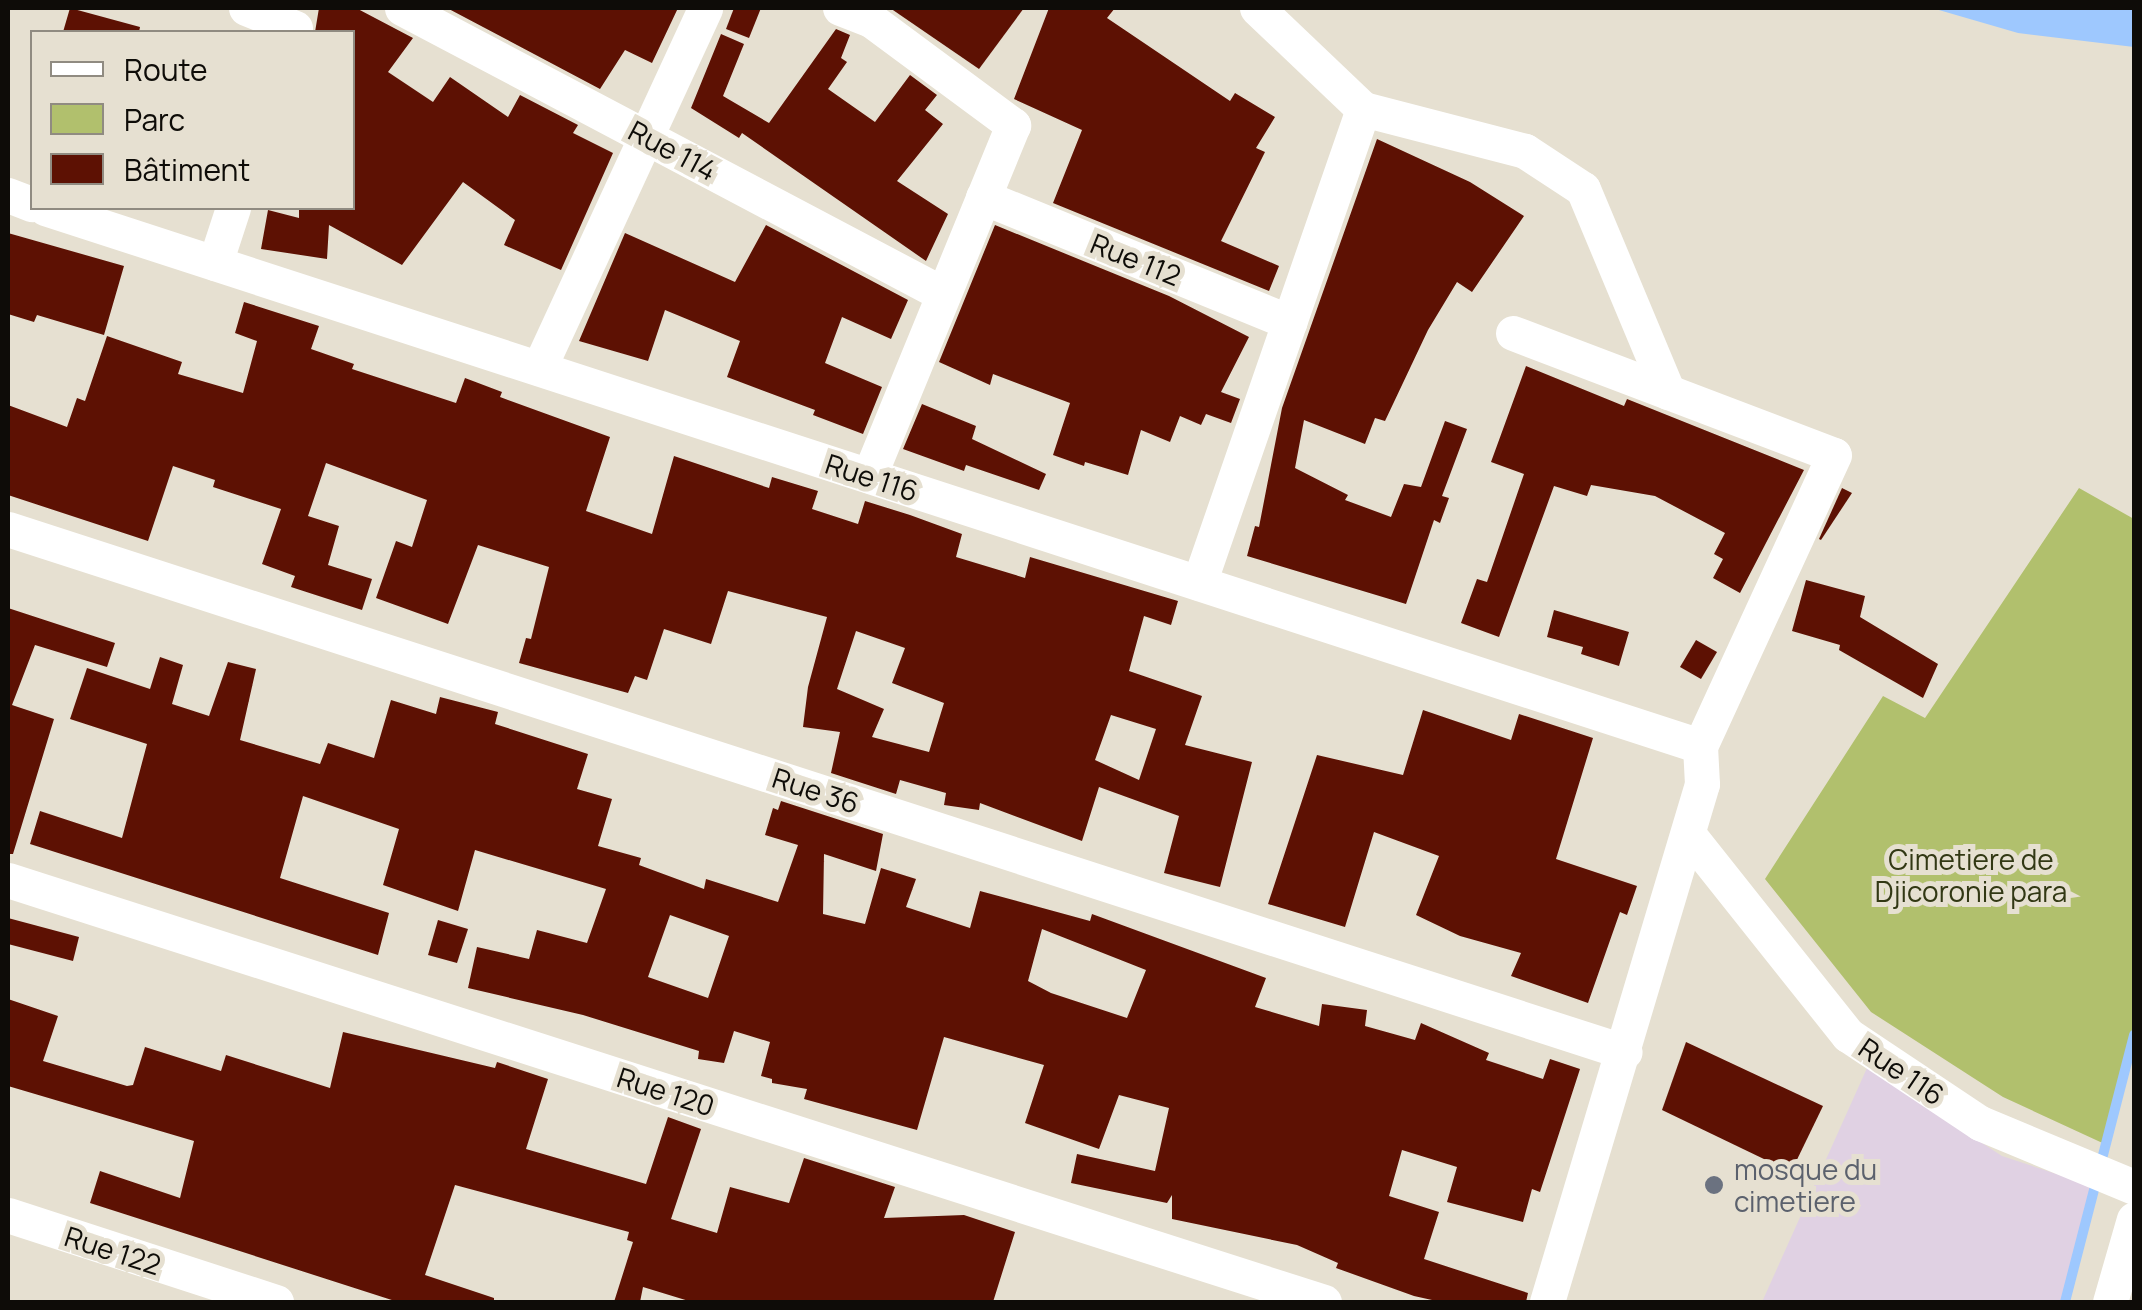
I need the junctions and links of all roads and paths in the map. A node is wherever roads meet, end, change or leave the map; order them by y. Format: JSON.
{"nodes":[{"id":1,"x":246,"y":8,"type":"edge"},
{"id":2,"x":402,"y":8,"type":"edge"},
{"id":3,"x":705,"y":8,"type":"edge"},
{"id":4,"x":840,"y":8,"type":"edge"},
{"id":5,"x":1257,"y":8,"type":"edge"},
{"id":6,"x":296,"y":23,"type":"edge"},
{"id":7,"x":1362,"y":109,"type":"junction"},
{"id":8,"x":646,"y":136,"type":"junction"},
{"id":9,"x":983,"y":197,"type":"junction"},
{"id":10,"x":50,"y":210,"type":"edge"},
{"id":11,"x":233,"y":210,"type":"edge"},
{"id":12,"x":214,"y":263,"type":"junction"},
{"id":13,"x":944,"y":294,"type":"junction"},
{"id":14,"x":1288,"y":322,"type":"junction"},
{"id":15,"x":1513,"y":333,"type":"dead end"},
{"id":16,"x":539,"y":368,"type":"junction"},
{"id":17,"x":1668,"y":392,"type":"junction"},
{"id":18,"x":869,"y":476,"type":"junction"},
{"id":19,"x":8,"y":530,"type":"edge"},
{"id":20,"x":1198,"y":583,"type":"junction"},
{"id":21,"x":1700,"y":746,"type":"junction"},
{"id":22,"x":1688,"y":834,"type":"junction"},
{"id":23,"x":8,"y":880,"type":"edge"},
{"id":24,"x":1625,"y":1052,"type":"junction"},
{"id":25,"x":2134,"y":1186,"type":"edge"},
{"id":26,"x":8,"y":1215,"type":"edge"},
{"id":27,"x":2134,"y":1219,"type":"edge"},
{"id":28,"x":276,"y":1302,"type":"edge"},
{"id":29,"x":1324,"y":1302,"type":"edge"},
{"id":30,"x":1547,"y":1302,"type":"edge"},
{"id":31,"x":2110,"y":1302,"type":"edge"}],
"edges":[{"from":1,"to":6,"type":"street"},
{"from":2,"to":8,"type":"street","name":"Rue 114"},
{"from":3,"to":8,"type":"street"},
{"from":4,"to":9,"type":"street"},
{"from":5,"to":7,"type":"street"},
{"from":7,"to":14,"type":"street"},
{"from":7,"to":17,"type":"street"},
{"from":8,"to":13,"type":"street","name":"Rue 114"},
{"from":8,"to":16,"type":"street"},
{"from":9,"to":13,"type":"street"},
{"from":9,"to":14,"type":"street","name":"Rue 112"},
{"from":10,"to":12,"type":"street","name":"Rue 116"},
{"from":11,"to":12,"type":"street"},
{"from":12,"to":16,"type":"street","name":"Rue 116"},
{"from":13,"to":18,"type":"street"},
{"from":14,"to":20,"type":"street"},
{"from":15,"to":17,"type":"street"},
{"from":16,"to":18,"type":"street","name":"Rue 116"},
{"from":17,"to":21,"type":"street"},
{"from":18,"to":20,"type":"street","name":"Rue 116"},
{"from":19,"to":24,"type":"street","name":"Rue 36"},
{"from":20,"to":21,"type":"street","name":"Rue 116"},
{"from":21,"to":22,"type":"street"},
{"from":22,"to":24,"type":"street"},
{"from":22,"to":25,"type":"street","name":"Rue 116"},
{"from":23,"to":29,"type":"street","name":"Rue 120"},
{"from":24,"to":30,"type":"street"},
{"from":26,"to":28,"type":"street","name":"Rue 122"},
{"from":27,"to":31,"type":"street"}]}
